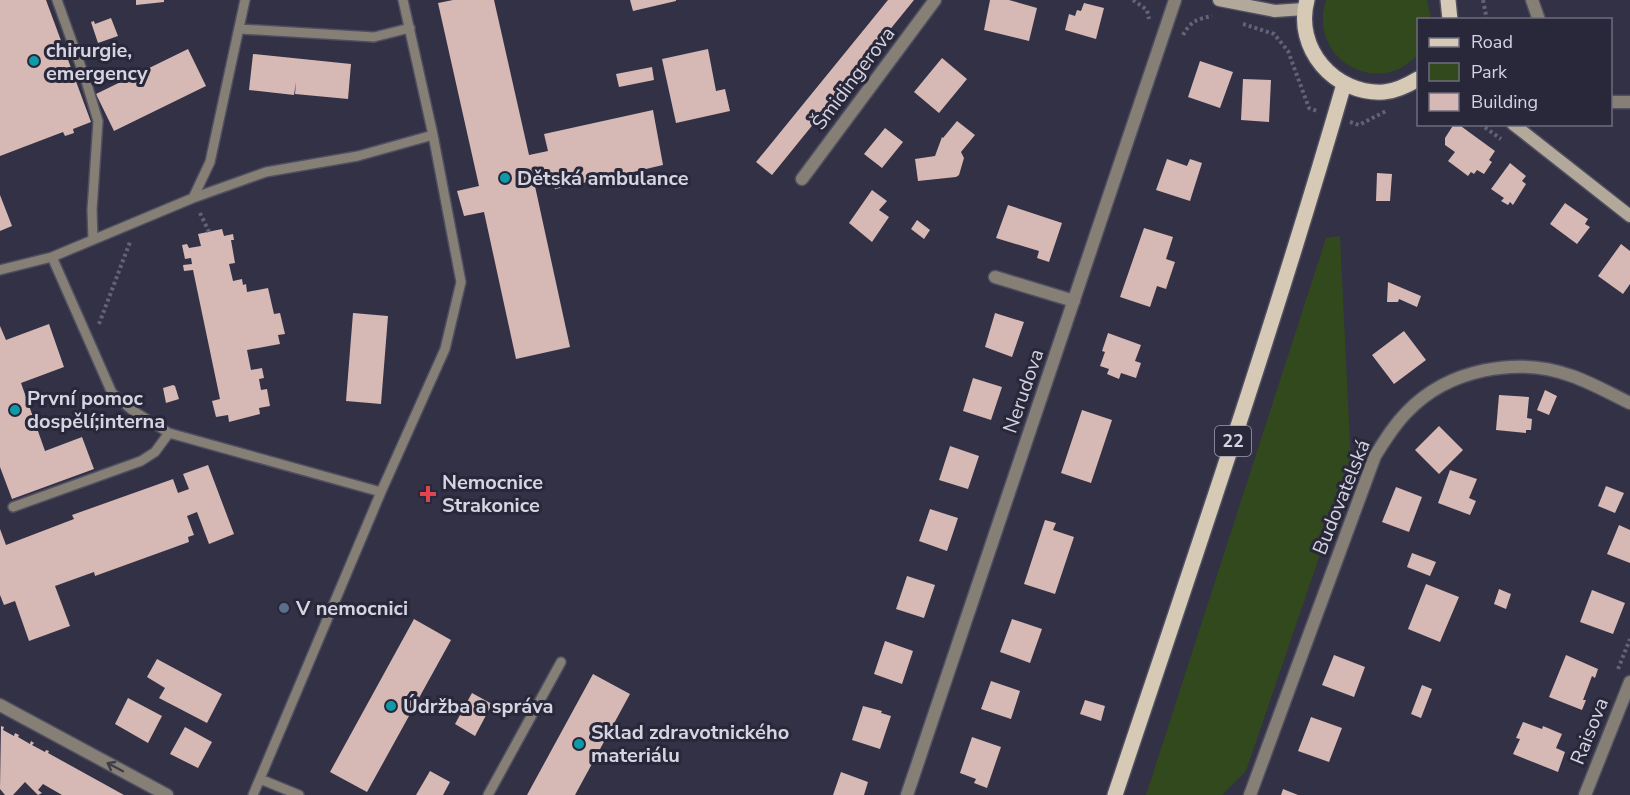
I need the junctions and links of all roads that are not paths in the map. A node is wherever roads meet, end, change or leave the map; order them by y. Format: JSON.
{"nodes":[{"id":1,"x":57,"y":0,"type":"edge"},
{"id":2,"x":245,"y":0,"type":"edge"},
{"id":3,"x":403,"y":0,"type":"edge"},
{"id":4,"x":935,"y":0,"type":"edge"},
{"id":5,"x":1175,"y":0,"type":"edge"},
{"id":6,"x":1219,"y":0,"type":"edge"},
{"id":7,"x":1448,"y":0,"type":"edge"},
{"id":8,"x":1532,"y":0,"type":"edge"},
{"id":9,"x":1305,"y":5,"type":"edge"},
{"id":10,"x":1450,"y":18,"type":"edge"},
{"id":11,"x":1538,"y":18,"type":"edge"},
{"id":12,"x":410,"y":28,"type":"junction"},
{"id":13,"x":240,"y":29,"type":"junction"},
{"id":14,"x":1417,"y":80,"type":"edge"},
{"id":15,"x":1344,"y":84,"type":"junction"},
{"id":16,"x":1612,"y":102,"type":"edge"},
{"id":17,"x":1630,"y":102,"type":"edge"},
{"id":18,"x":1516,"y":126,"type":"edge"},
{"id":19,"x":433,"y":135,"type":"junction"},
{"id":20,"x":802,"y":179,"type":"dead end"},
{"id":21,"x":193,"y":198,"type":"junction"},
{"id":22,"x":1630,"y":216,"type":"edge"},
{"id":23,"x":93,"y":240,"type":"junction"},
{"id":24,"x":52,"y":257,"type":"junction"},
{"id":25,"x":0,"y":270,"type":"edge"},
{"id":26,"x":995,"y":277,"type":"dead end"},
{"id":27,"x":1074,"y":301,"type":"junction"},
{"id":28,"x":1630,"y":403,"type":"edge"},
{"id":29,"x":169,"y":433,"type":"junction"},
{"id":30,"x":381,"y":492,"type":"junction"},
{"id":31,"x":13,"y":507,"type":"dead end"},
{"id":32,"x":561,"y":662,"type":"dead end"},
{"id":33,"x":1630,"y":682,"type":"edge"},
{"id":34,"x":0,"y":705,"type":"edge"},
{"id":35,"x":260,"y":779,"type":"junction"},
{"id":36,"x":167,"y":795,"type":"edge"},
{"id":37,"x":253,"y":795,"type":"edge"},
{"id":38,"x":299,"y":795,"type":"edge"},
{"id":39,"x":488,"y":795,"type":"edge"},
{"id":40,"x":907,"y":795,"type":"edge"},
{"id":41,"x":1115,"y":795,"type":"edge"},
{"id":42,"x":1250,"y":795,"type":"edge"},
{"id":43,"x":1585,"y":795,"type":"edge"}],
"edges":[{"from":1,"to":23,"type":"lane"},
{"from":2,"to":13,"type":"lane"},
{"from":3,"to":12,"type":"lane"},
{"from":4,"to":20,"type":"street","name":"Šmidingerova"},
{"from":5,"to":27,"type":"street","name":"Nerudova"},
{"from":6,"to":9,"type":"main road"},
{"from":7,"to":10,"type":"main road"},
{"from":8,"to":11,"type":"street"},
{"from":9,"to":15,"type":"main road"},
{"from":12,"to":13,"type":"lane"},
{"from":12,"to":19,"type":"lane"},
{"from":13,"to":21,"type":"lane"},
{"from":14,"to":15,"type":"main road"},
{"from":15,"to":41,"type":"main road","number":"22"},
{"from":16,"to":17,"type":"street"},
{"from":18,"to":22,"type":"main road"},
{"from":19,"to":21,"type":"lane"},
{"from":19,"to":30,"type":"lane"},
{"from":21,"to":23,"type":"lane"},
{"from":23,"to":24,"type":"lane"},
{"from":24,"to":25,"type":"lane"},
{"from":24,"to":29,"type":"lane"},
{"from":26,"to":27,"type":"street"},
{"from":27,"to":40,"type":"street","name":"Nerudova"},
{"from":28,"to":42,"type":"street","name":"Budovatelská"},
{"from":29,"to":30,"type":"lane"},
{"from":29,"to":31,"type":"lane"},
{"from":30,"to":35,"type":"lane"},
{"from":32,"to":39,"type":"lane"},
{"from":33,"to":43,"type":"street","name":"Raisova"},
{"from":36,"to":34,"type":"street","one_way":true},
{"from":35,"to":37,"type":"lane"},
{"from":35,"to":38,"type":"lane"}]}
